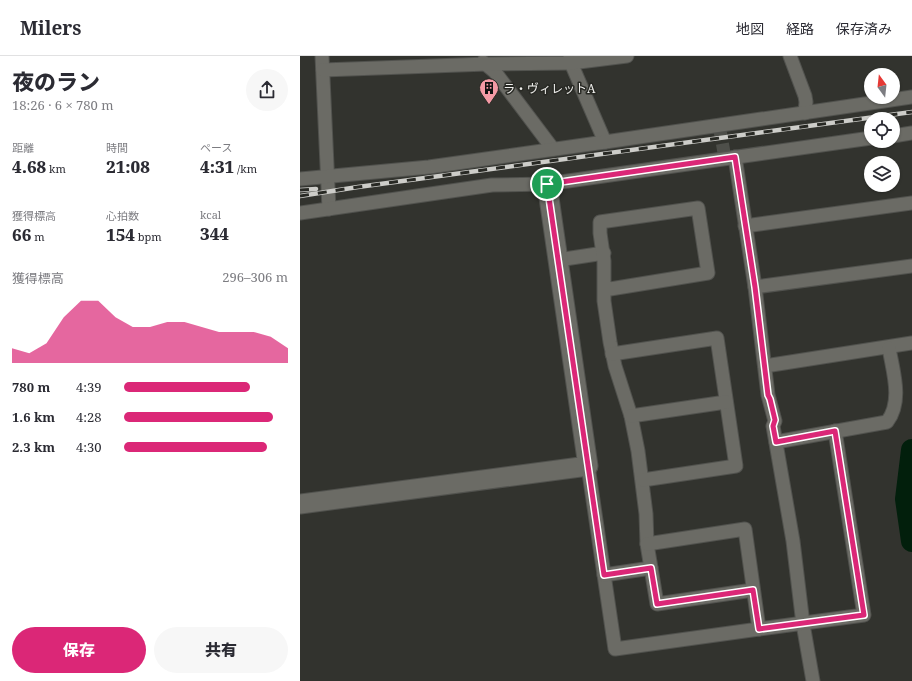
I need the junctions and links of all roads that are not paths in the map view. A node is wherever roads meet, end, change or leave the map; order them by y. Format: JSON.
{"nodes":[{"id":1,"x":322,"y":56,"type":"edge"},
{"id":2,"x":473,"y":56,"type":"edge"},
{"id":3,"x":627,"y":56,"type":"edge"},
{"id":4,"x":790,"y":56,"type":"edge"},
{"id":5,"x":571,"y":59,"type":"edge"},
{"id":6,"x":487,"y":64,"type":"junction"},
{"id":7,"x":323,"y":70,"type":"junction"},
{"id":8,"x":912,"y":97,"type":"edge"},
{"id":9,"x":805,"y":113,"type":"junction"},
{"id":10,"x":912,"y":133,"type":"edge"},
{"id":11,"x":900,"y":135,"type":"edge"},
{"id":12,"x":864,"y":139,"type":"edge"},
{"id":13,"x":605,"y":142,"type":"junction"},
{"id":14,"x":552,"y":149,"type":"junction"},
{"id":15,"x":735,"y":157,"type":"junction"},
{"id":16,"x":327,"y":177,"type":"junction"},
{"id":17,"x":300,"y":179,"type":"edge"},
{"id":18,"x":547,"y":184,"type":"junction"},
{"id":19,"x":912,"y":203,"type":"edge"},
{"id":20,"x":329,"y":209,"type":"junction"},
{"id":21,"x":300,"y":213,"type":"edge"},
{"id":22,"x":746,"y":226,"type":"junction"},
{"id":23,"x":604,"y":253,"type":"junction"},
{"id":24,"x":558,"y":260,"type":"junction"},
{"id":25,"x":912,"y":266,"type":"edge"},
{"id":26,"x":755,"y":287,"type":"junction"},
{"id":27,"x":604,"y":290,"type":"junction"},
{"id":28,"x":912,"y":343,"type":"edge"},
{"id":29,"x":889,"y":348,"type":"junction"},
{"id":30,"x":612,"y":354,"type":"junction"},
{"id":31,"x":765,"y":366,"type":"junction"},
{"id":32,"x":726,"y":402,"type":"junction"},
{"id":33,"x":631,"y":416,"type":"junction"},
{"id":34,"x":835,"y":431,"type":"junction"},
{"id":35,"x":776,"y":442,"type":"junction"},
{"id":36,"x":588,"y":466,"type":"junction"},
{"id":37,"x":643,"y":480,"type":"junction"},
{"id":38,"x":300,"y":504,"type":"edge"},
{"id":39,"x":647,"y":544,"type":"junction"},
{"id":40,"x":651,"y":568,"type":"junction"},
{"id":41,"x":604,"y":575,"type":"junction"},
{"id":42,"x":753,"y":590,"type":"junction"},
{"id":43,"x":803,"y":624,"type":"junction"},
{"id":44,"x":759,"y":629,"type":"junction"},
{"id":45,"x":813,"y":681,"type":"edge"}],
"edges":[{"from":1,"to":7,"type":"street"},
{"from":2,"to":6,"type":"street"},
{"from":3,"to":5,"type":"street"},
{"from":4,"to":9,"type":"street"},
{"from":5,"to":6,"type":"street"},
{"from":5,"to":13,"type":"street"},
{"from":6,"to":7,"type":"street"},
{"from":6,"to":14,"type":"street"},
{"from":7,"to":16,"type":"street"},
{"from":8,"to":9,"type":"street"},
{"from":9,"to":13,"type":"street"},
{"from":10,"to":11,"type":"street"},
{"from":12,"to":15,"type":"street"},
{"from":13,"to":14,"type":"street"},
{"from":14,"to":16,"type":"street"},
{"from":15,"to":18,"type":"street"},
{"from":15,"to":22,"type":"street"},
{"from":16,"to":17,"type":"street"},
{"from":16,"to":20,"type":"street"},
{"from":18,"to":20,"type":"street"},
{"from":18,"to":24,"type":"street"},
{"from":19,"to":22,"type":"street"},
{"from":20,"to":21,"type":"street"},
{"from":22,"to":26,"type":"street"},
{"from":23,"to":24,"type":"street"},
{"from":23,"to":27,"type":"street"},
{"from":23,"to":27,"type":"street"},
{"from":24,"to":36,"type":"street"},
{"from":25,"to":26,"type":"street"},
{"from":26,"to":31,"type":"street"},
{"from":27,"to":30,"type":"street"},
{"from":28,"to":29,"type":"street"},
{"from":29,"to":31,"type":"street"},
{"from":29,"to":34,"type":"street"},
{"from":30,"to":32,"type":"street"},
{"from":30,"to":33,"type":"street"},
{"from":31,"to":35,"type":"street"},
{"from":32,"to":33,"type":"street"},
{"from":32,"to":37,"type":"street"},
{"from":33,"to":37,"type":"street"},
{"from":34,"to":35,"type":"street"},
{"from":34,"to":43,"type":"street"},
{"from":35,"to":43,"type":"street"},
{"from":36,"to":38,"type":"street"},
{"from":36,"to":41,"type":"street"},
{"from":37,"to":39,"type":"street"},
{"from":39,"to":40,"type":"street"},
{"from":39,"to":42,"type":"street"},
{"from":40,"to":41,"type":"street"},
{"from":40,"to":42,"type":"street"},
{"from":41,"to":44,"type":"street"},
{"from":42,"to":44,"type":"street"},
{"from":43,"to":44,"type":"street"},
{"from":43,"to":45,"type":"street"}]}
